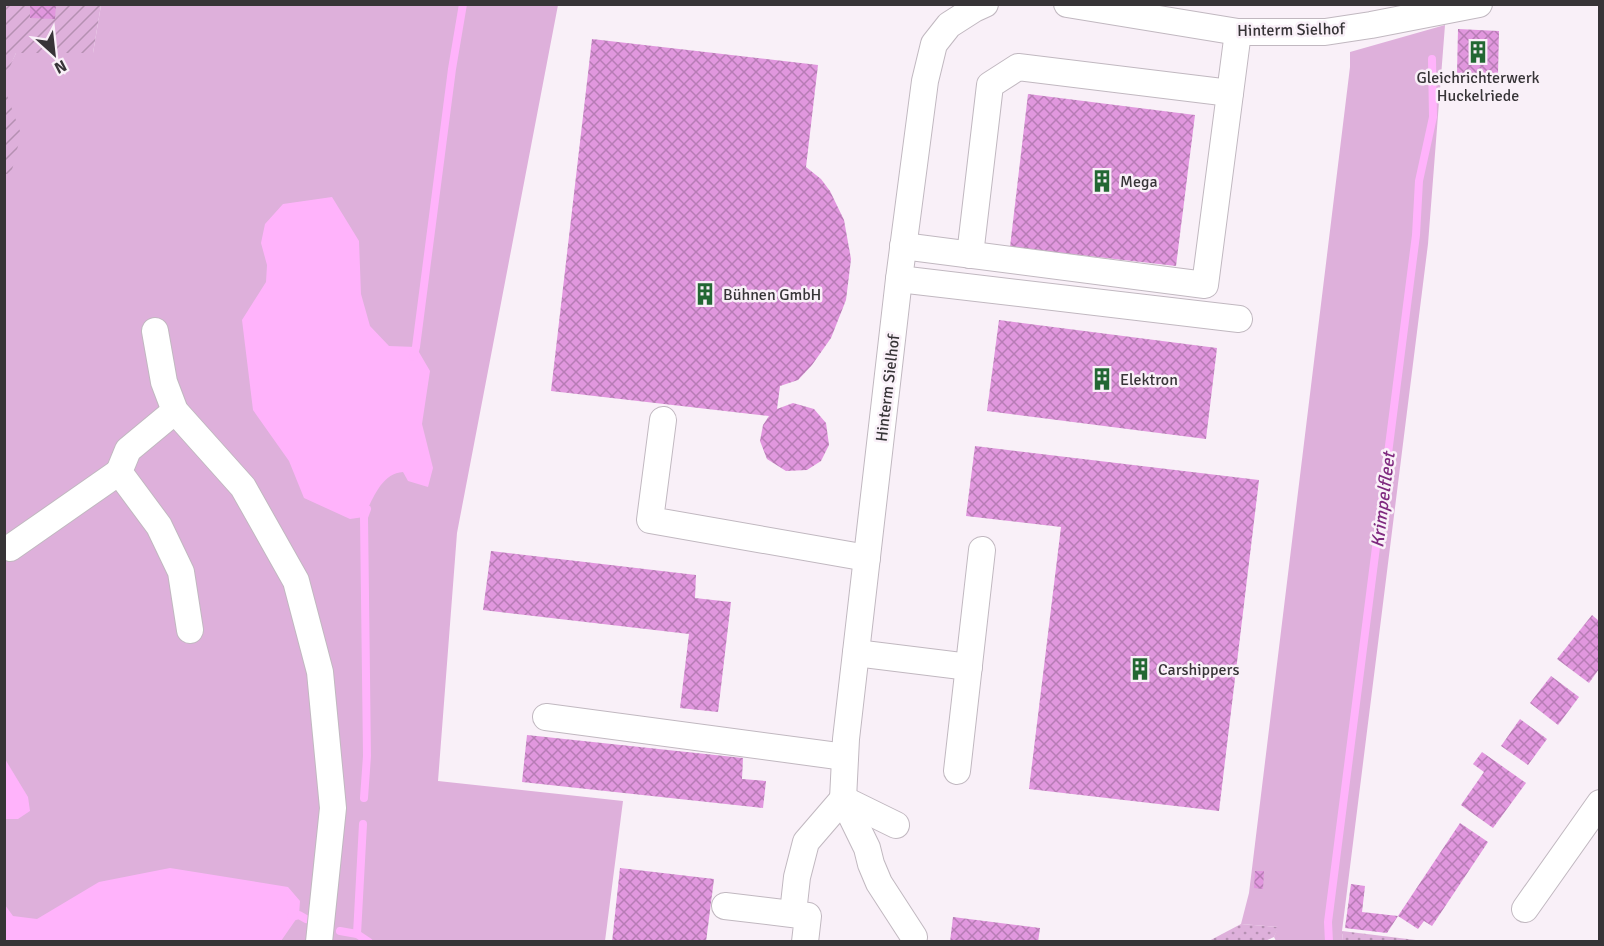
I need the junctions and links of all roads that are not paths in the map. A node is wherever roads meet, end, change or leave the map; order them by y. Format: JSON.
{"nodes":[{"id":1,"x":985,"y":4,"type":"edge"},
{"id":2,"x":1067,"y":4,"type":"edge"},
{"id":3,"x":1479,"y":4,"type":"edge"},
{"id":4,"x":1238,"y":32,"type":"junction"},
{"id":5,"x":1230,"y":93,"type":"junction"},
{"id":6,"x":903,"y":246,"type":"junction"},
{"id":7,"x":970,"y":255,"type":"junction"},
{"id":8,"x":899,"y":279,"type":"junction"},
{"id":9,"x":1239,"y":319,"type":"dead end"},
{"id":10,"x":155,"y":331,"type":"dead end"},
{"id":11,"x":176,"y":411,"type":"junction"},
{"id":12,"x":663,"y":420,"type":"dead end"},
{"id":13,"x":119,"y":472,"type":"junction"},
{"id":14,"x":10,"y":548,"type":"dead end"},
{"id":15,"x":982,"y":550,"type":"dead end"},
{"id":16,"x":867,"y":558,"type":"junction"},
{"id":17,"x":190,"y":630,"type":"dead end"},
{"id":18,"x":856,"y":653,"type":"junction"},
{"id":19,"x":969,"y":668,"type":"junction"},
{"id":20,"x":546,"y":717,"type":"dead end"},
{"id":21,"x":845,"y":757,"type":"junction"},
{"id":22,"x":957,"y":771,"type":"dead end"},
{"id":23,"x":843,"y":799,"type":"junction"},
{"id":24,"x":1599,"y":803,"type":"edge"},
{"id":25,"x":896,"y":825,"type":"dead end"},
{"id":26,"x":725,"y":906,"type":"dead end"},
{"id":27,"x":1525,"y":909,"type":"dead end"},
{"id":28,"x":793,"y":913,"type":"junction"},
{"id":29,"x":914,"y":937,"type":"dead end"},
{"id":30,"x":319,"y":942,"type":"edge"},
{"id":31,"x":805,"y":942,"type":"edge"}],
"edges":[{"from":1,"to":6,"type":"street","name":"Hinterm Sielhof"},
{"from":2,"to":4,"type":"street","name":"Hinterm Sielhof"},
{"from":3,"to":4,"type":"street","name":"Hinterm Sielhof"},
{"from":4,"to":5,"type":"street"},
{"from":5,"to":7,"type":"street"},
{"from":5,"to":7,"type":"street"},
{"from":6,"to":7,"type":"street"},
{"from":6,"to":8,"type":"street","name":"Hinterm Sielhof"},
{"from":8,"to":9,"type":"street"},
{"from":8,"to":16,"type":"street","name":"Hinterm Sielhof"},
{"from":10,"to":11,"type":"street"},
{"from":11,"to":13,"type":"street"},
{"from":11,"to":30,"type":"street"},
{"from":12,"to":16,"type":"street"},
{"from":13,"to":14,"type":"street"},
{"from":13,"to":17,"type":"street"},
{"from":15,"to":19,"type":"street"},
{"from":16,"to":18,"type":"street","name":"Hinterm Sielhof"},
{"from":18,"to":19,"type":"street"},
{"from":18,"to":21,"type":"street","name":"Hinterm Sielhof"},
{"from":19,"to":22,"type":"street"},
{"from":20,"to":21,"type":"street"},
{"from":21,"to":23,"type":"street","name":"Hinterm Sielhof"},
{"from":23,"to":25,"type":"street"},
{"from":23,"to":28,"type":"street"},
{"from":23,"to":29,"type":"street"},
{"from":24,"to":27,"type":"street"},
{"from":26,"to":28,"type":"street"},
{"from":28,"to":31,"type":"street"}]}
